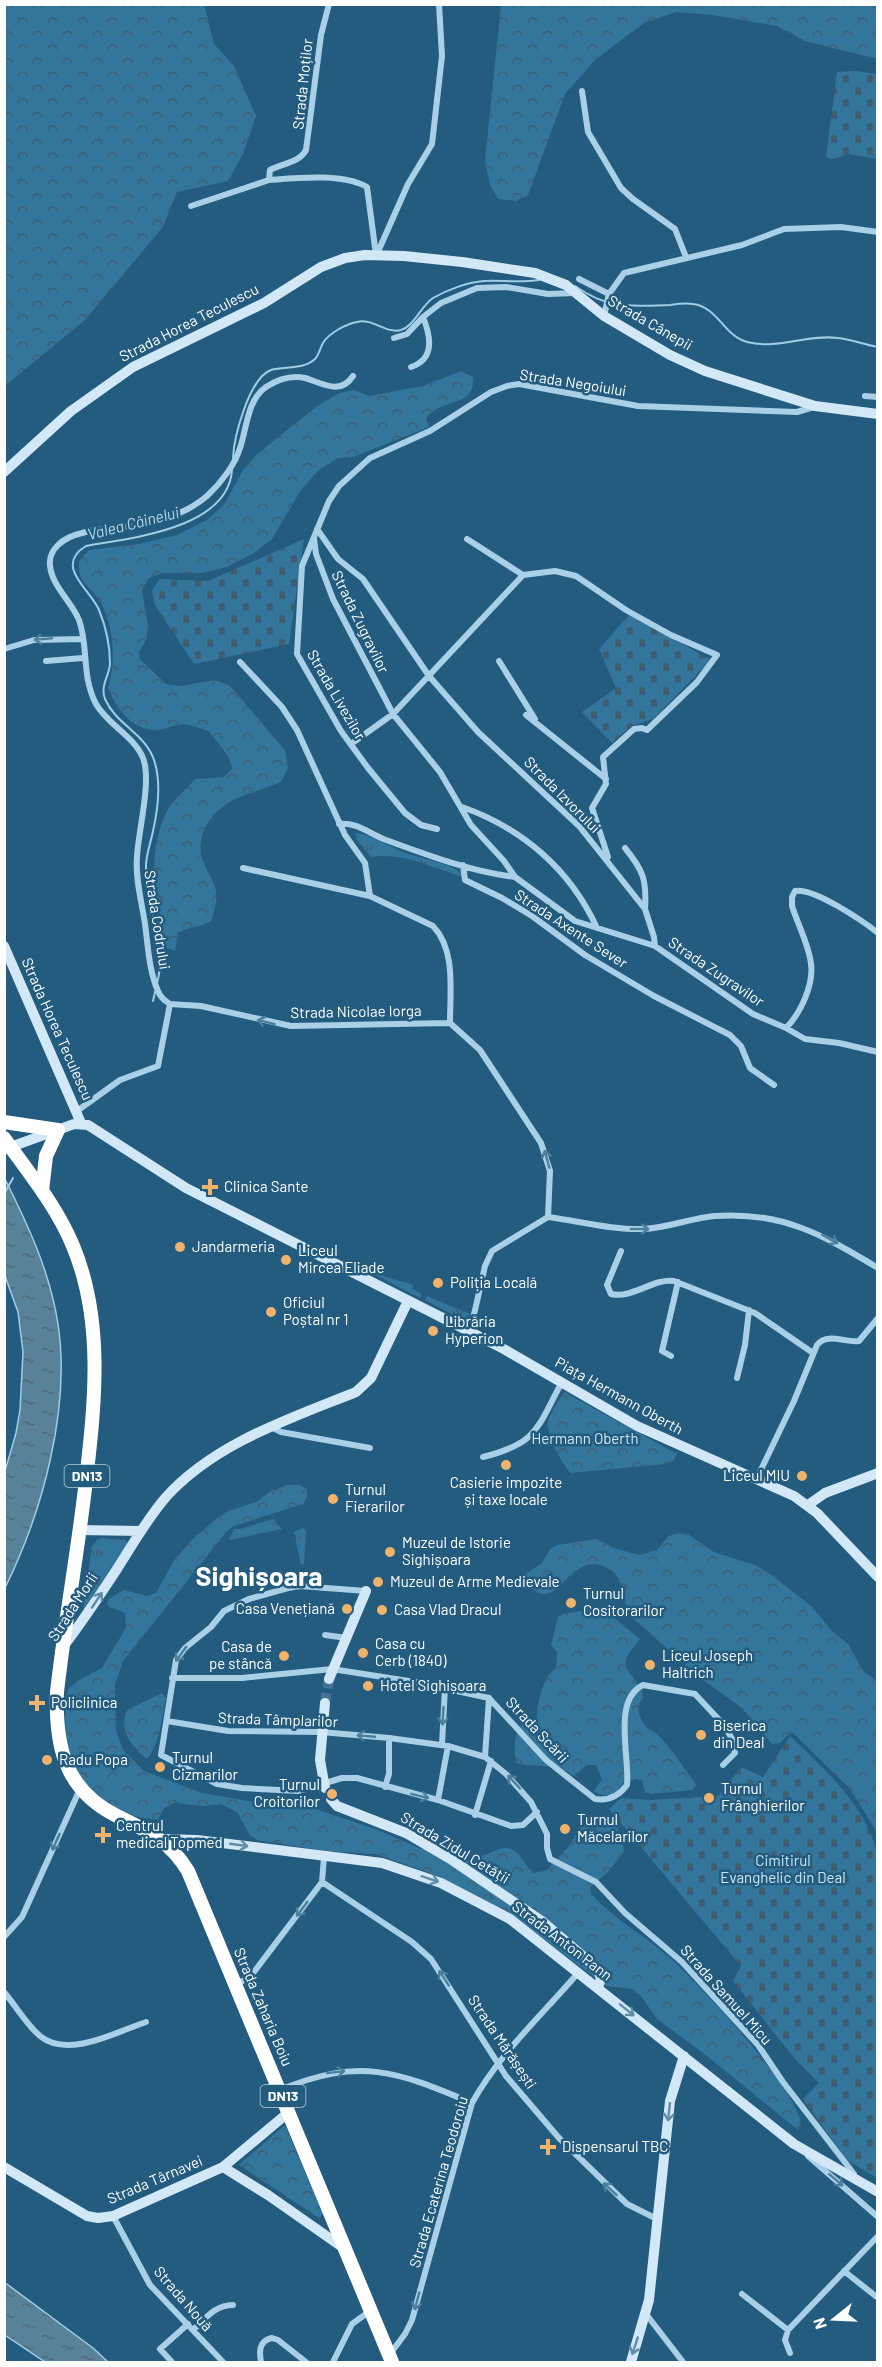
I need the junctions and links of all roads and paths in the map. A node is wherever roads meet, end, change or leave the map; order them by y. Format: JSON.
{"nodes":[{"id":1,"x":329,"y":4,"type":"edge"},
{"id":2,"x":439,"y":4,"type":"edge"},
{"id":3,"x":582,"y":91,"type":"dead end"},
{"id":4,"x":269,"y":180,"type":"junction"},
{"id":5,"x":191,"y":206,"type":"dead end"},
{"id":6,"x":878,"y":232,"type":"edge"},
{"id":7,"x":376,"y":255,"type":"junction"},
{"id":8,"x":686,"y":257,"type":"junction"},
{"id":9,"x":579,"y":279,"type":"dead end"},
{"id":10,"x":576,"y":293,"type":"junction"},
{"id":11,"x":609,"y":294,"type":"junction"},
{"id":12,"x":604,"y":316,"type":"junction"},
{"id":13,"x":423,"y":317,"type":"junction"},
{"id":14,"x":394,"y":338,"type":"dead end"},
{"id":15,"x":411,"y":367,"type":"dead end"},
{"id":16,"x":352,"y":376,"type":"dead end"},
{"id":17,"x":865,"y":396,"type":"dead end"},
{"id":18,"x":878,"y":398,"type":"edge"},
{"id":19,"x":815,"y":406,"type":"junction"},
{"id":20,"x":878,"y":414,"type":"edge"},
{"id":21,"x":4,"y":472,"type":"edge"},
{"id":22,"x":317,"y":529,"type":"junction"},
{"id":23,"x":314,"y":537,"type":"junction"},
{"id":24,"x":467,"y":539,"type":"dead end"},
{"id":25,"x":523,"y":575,"type":"junction"},
{"id":26,"x":82,"y":639,"type":"junction"},
{"id":27,"x":4,"y":649,"type":"edge"},
{"id":28,"x":83,"y":658,"type":"junction"},
{"id":29,"x":46,"y":661,"type":"dead end"},
{"id":30,"x":499,"y":661,"type":"dead end"},
{"id":31,"x":240,"y":662,"type":"dead end"},
{"id":32,"x":429,"y":676,"type":"junction"},
{"id":33,"x":393,"y":714,"type":"junction"},
{"id":34,"x":526,"y":715,"type":"dead end"},
{"id":35,"x":537,"y":723,"type":"junction"},
{"id":36,"x":351,"y":744,"type":"junction"},
{"id":37,"x":606,"y":780,"type":"junction"},
{"id":38,"x":462,"y":807,"type":"junction"},
{"id":39,"x":339,"y":824,"type":"junction"},
{"id":40,"x":437,"y":829,"type":"dead end"},
{"id":41,"x":625,"y":848,"type":"dead end"},
{"id":42,"x":463,"y":865,"type":"junction"},
{"id":43,"x":612,"y":866,"type":"junction"},
{"id":44,"x":243,"y":868,"type":"dead end"},
{"id":45,"x":515,"y":877,"type":"junction"},
{"id":46,"x":370,"y":896,"type":"junction"},
{"id":47,"x":645,"y":909,"type":"junction"},
{"id":48,"x":597,"y":928,"type":"junction"},
{"id":49,"x":878,"y":933,"type":"edge"},
{"id":50,"x":4,"y":946,"type":"edge"},
{"id":51,"x":655,"y":946,"type":"junction"},
{"id":52,"x":170,"y":1004,"type":"junction"},
{"id":53,"x":450,"y":1023,"type":"junction"},
{"id":54,"x":786,"y":1028,"type":"junction"},
{"id":55,"x":878,"y":1052,"type":"edge"},
{"id":56,"x":774,"y":1085,"type":"dead end"},
{"id":57,"x":77,"y":1111,"type":"junction"},
{"id":58,"x":4,"y":1122,"type":"edge"},
{"id":59,"x":81,"y":1123,"type":"junction"},
{"id":60,"x":58,"y":1130,"type":"junction"},
{"id":61,"x":7,"y":1145,"type":"edge"},
{"id":62,"x":42,"y":1191,"type":"junction"},
{"id":63,"x":548,"y":1216,"type":"junction"},
{"id":64,"x":621,"y":1251,"type":"dead end"},
{"id":65,"x":878,"y":1268,"type":"edge"},
{"id":66,"x":678,"y":1282,"type":"junction"},
{"id":67,"x":408,"y":1301,"type":"junction"},
{"id":68,"x":749,"y":1310,"type":"junction"},
{"id":69,"x":878,"y":1318,"type":"edge"},
{"id":70,"x":470,"y":1332,"type":"junction"},
{"id":71,"x":813,"y":1353,"type":"junction"},
{"id":72,"x":671,"y":1356,"type":"dead end"},
{"id":73,"x":737,"y":1378,"type":"dead end"},
{"id":74,"x":560,"y":1387,"type":"junction"},
{"id":75,"x":271,"y":1426,"type":"junction"},
{"id":76,"x":370,"y":1448,"type":"dead end"},
{"id":77,"x":483,"y":1457,"type":"dead end"},
{"id":78,"x":878,"y":1473,"type":"edge"},
{"id":79,"x":756,"y":1478,"type":"junction"},
{"id":80,"x":808,"y":1505,"type":"junction"},
{"id":81,"x":80,"y":1530,"type":"junction"},
{"id":82,"x":141,"y":1531,"type":"junction"},
{"id":83,"x":877,"y":1576,"type":"edge"},
{"id":84,"x":366,"y":1591,"type":"joint"},
{"id":85,"x":325,"y":1635,"type":"dead end"},
{"id":86,"x":347,"y":1638,"type":"junction"},
{"id":87,"x":63,"y":1647,"type":"junction"},
{"id":88,"x":330,"y":1674,"type":"junction"},
{"id":89,"x":172,"y":1678,"type":"junction"},
{"id":90,"x":445,"y":1687,"type":"junction"},
{"id":91,"x":489,"y":1698,"type":"junction"},
{"id":92,"x":325,"y":1703,"type":"tunnel mouth"},
{"id":93,"x":167,"y":1721,"type":"junction"},
{"id":94,"x":321,"y":1732,"type":"junction"},
{"id":95,"x":389,"y":1738,"type":"junction"},
{"id":96,"x":445,"y":1746,"type":"junction"},
{"id":97,"x":488,"y":1759,"type":"junction"},
{"id":98,"x":723,"y":1766,"type":"dead end"},
{"id":99,"x":324,"y":1786,"type":"junction"},
{"id":100,"x":385,"y":1787,"type":"junction"},
{"id":101,"x":80,"y":1790,"type":"junction"},
{"id":102,"x":330,"y":1799,"type":"dead end"},
{"id":103,"x":438,"y":1800,"type":"junction"},
{"id":104,"x":537,"y":1812,"type":"junction"},
{"id":105,"x":475,"y":1815,"type":"junction"},
{"id":106,"x":160,"y":1839,"type":"junction"},
{"id":107,"x":324,"y":1857,"type":"junction"},
{"id":108,"x":322,"y":1882,"type":"junction"},
{"id":109,"x":4,"y":1937,"type":"edge"},
{"id":110,"x":578,"y":1973,"type":"junction"},
{"id":111,"x":236,"y":1984,"type":"junction"},
{"id":112,"x":598,"y":1987,"type":"junction"},
{"id":113,"x":4,"y":1992,"type":"edge"},
{"id":114,"x":146,"y":2022,"type":"dead end"},
{"id":115,"x":684,"y":2056,"type":"junction"},
{"id":116,"x":499,"y":2062,"type":"junction"},
{"id":117,"x":280,"y":2090,"type":"junction"},
{"id":118,"x":471,"y":2103,"type":"junction"},
{"id":119,"x":289,"y":2112,"type":"junction"},
{"id":120,"x":794,"y":2144,"type":"junction"},
{"id":121,"x":4,"y":2167,"type":"edge"},
{"id":122,"x":223,"y":2167,"type":"junction"},
{"id":123,"x":857,"y":2178,"type":"junction"},
{"id":124,"x":878,"y":2192,"type":"edge"},
{"id":125,"x":113,"y":2216,"type":"junction"},
{"id":126,"x":878,"y":2217,"type":"edge"},
{"id":127,"x":659,"y":2220,"type":"junction"},
{"id":128,"x":878,"y":2236,"type":"edge"},
{"id":129,"x":346,"y":2250,"type":"junction"},
{"id":130,"x":844,"y":2271,"type":"junction"},
{"id":131,"x":742,"y":2294,"type":"dead end"},
{"id":132,"x":878,"y":2298,"type":"edge"},
{"id":133,"x":233,"y":2305,"type":"dead end"},
{"id":134,"x":371,"y":2311,"type":"junction"},
{"id":135,"x":646,"y":2314,"type":"junction"},
{"id":136,"x":188,"y":2324,"type":"junction"},
{"id":137,"x":193,"y":2330,"type":"junction"},
{"id":138,"x":788,"y":2330,"type":"junction"},
{"id":139,"x":790,"y":2353,"type":"dead end"},
{"id":140,"x":391,"y":2359,"type":"edge"},
{"id":141,"x":172,"y":2362,"type":"edge"},
{"id":142,"x":224,"y":2362,"type":"edge"},
{"id":143,"x":261,"y":2362,"type":"edge"},
{"id":144,"x":306,"y":2362,"type":"edge"},
{"id":145,"x":333,"y":2362,"type":"edge"},
{"id":146,"x":630,"y":2362,"type":"edge"},
{"id":147,"x":683,"y":2362,"type":"edge"}],
"edges":[{"from":1,"to":4,"type":"street","name":"Strada Moților"},
{"from":2,"to":7,"type":"street"},
{"from":3,"to":8,"type":"street"},
{"from":4,"to":5,"type":"street","name":"Strada Moților"},
{"from":4,"to":7,"type":"street","name":"Strada Moților"},
{"from":6,"to":8,"type":"street"},
{"from":7,"to":10,"type":"street","name":"Strada Cânepii"},
{"from":7,"to":21,"type":"street","name":"Strada Horea Teculescu"},
{"from":8,"to":11,"type":"street"},
{"from":9,"to":11,"type":"street"},
{"from":10,"to":12,"type":"street","name":"Strada Cânepii"},
{"from":10,"to":13,"type":"street"},
{"from":11,"to":12,"type":"street"},
{"from":12,"to":19,"type":"street","name":"Strada Cânepii"},
{"from":13,"to":14,"type":"street"},
{"from":13,"to":15,"type":"street"},
{"from":16,"to":26,"type":"street","name":"Strada Codrului"},
{"from":17,"to":18,"type":"street"},
{"from":19,"to":20,"type":"street","name":"Strada Cânepii"},
{"from":19,"to":22,"type":"street","name":"Strada Negoiului"},
{"from":22,"to":23,"type":"street","name":"Strada Negoiului"},
{"from":22,"to":32,"type":"street","name":"Strada Izvorului"},
{"from":23,"to":33,"type":"street","name":"Strada Zugravilor"},
{"from":23,"to":36,"type":"street","name":"Strada Livezilor"},
{"from":24,"to":25,"type":"street"},
{"from":25,"to":32,"type":"street"},
{"from":25,"to":37,"type":"street"},
{"from":26,"to":27,"type":"street","one_way":true},
{"from":26,"to":28,"type":"street","name":"Strada Codrului"},
{"from":28,"to":29,"type":"street"},
{"from":28,"to":52,"type":"street","name":"Strada Codrului"},
{"from":30,"to":35,"type":"street"},
{"from":31,"to":39,"type":"street"},
{"from":32,"to":33,"type":"street"},
{"from":32,"to":43,"type":"street","name":"Strada Izvorului"},
{"from":33,"to":36,"type":"street"},
{"from":33,"to":38,"type":"street","name":"Strada Zugravilor"},
{"from":34,"to":35,"type":"street"},
{"from":35,"to":37,"type":"street"},
{"from":36,"to":40,"type":"street","name":"Strada Livezilor"},
{"from":37,"to":43,"type":"street"},
{"from":38,"to":45,"type":"street","name":"Strada Zugravilor"},
{"from":38,"to":48,"type":"street"},
{"from":39,"to":42,"type":"street"},
{"from":39,"to":46,"type":"street"},
{"from":41,"to":47,"type":"street"},
{"from":42,"to":45,"type":"street","name":"Strada Zugravilor"},
{"from":42,"to":56,"type":"street","name":"Strada Axente Sever"},
{"from":43,"to":47,"type":"street","name":"Strada Izvorului"},
{"from":44,"to":46,"type":"street"},
{"from":45,"to":48,"type":"street","name":"Strada Zugravilor"},
{"from":46,"to":53,"type":"street"},
{"from":47,"to":51,"type":"street","name":"Strada Izvorului"},
{"from":48,"to":51,"type":"street","name":"Strada Zugravilor"},
{"from":49,"to":54,"type":"street"},
{"from":50,"to":57,"type":"street","name":"Strada Horea Teculescu"},
{"from":51,"to":54,"type":"street","name":"Strada Zugravilor"},
{"from":53,"to":52,"type":"street","name":"Strada Nicolae Iorga","one_way":true},
{"from":52,"to":57,"type":"street"},
{"from":63,"to":53,"type":"street","one_way":true},
{"from":54,"to":55,"type":"street","name":"Strada Zugravilor"},
{"from":57,"to":59,"type":"street","name":"Strada Horea Teculescu"},
{"from":58,"to":60,"type":"highway"},
{"from":59,"to":60,"type":"street"},
{"from":59,"to":67,"type":"street","name":"Piața Hermann Oberth"},
{"from":60,"to":61,"type":"street"},
{"from":60,"to":62,"type":"highway"},
{"from":61,"to":62,"type":"highway","number":"DN13"},
{"from":62,"to":81,"type":"highway","number":"DN13"},
{"from":63,"to":65,"type":"street","one_way":true},
{"from":63,"to":70,"type":"street"},
{"from":64,"to":66,"type":"street"},
{"from":66,"to":68,"type":"street"},
{"from":66,"to":72,"type":"street"},
{"from":67,"to":70,"type":"street","name":"Piața Hermann Oberth"},
{"from":67,"to":75,"type":"street","name":"Strada Morii"},
{"from":68,"to":71,"type":"street"},
{"from":68,"to":73,"type":"street"},
{"from":69,"to":71,"type":"street"},
{"from":70,"to":74,"type":"street","name":"Piața Hermann Oberth"},
{"from":71,"to":79,"type":"street"},
{"from":74,"to":77,"type":"street","name":"Piața Hermann Oberth"},
{"from":74,"to":79,"type":"street","name":"Piața Hermann Oberth"},
{"from":75,"to":76,"type":"street"},
{"from":75,"to":82,"type":"street","name":"Strada Morii"},
{"from":78,"to":80,"type":"street"},
{"from":79,"to":80,"type":"street","name":"Piața Hermann Oberth"},
{"from":80,"to":83,"type":"street","name":"Piața Hermann Oberth"},
{"from":81,"to":82,"type":"street"},
{"from":81,"to":87,"type":"highway","number":"DN13"},
{"from":87,"to":82,"type":"street","name":"Strada Morii","one_way":true},
{"from":84,"to":86,"type":"street"},
{"from":84,"to":89,"type":"street","one_way":true},
{"from":85,"to":86,"type":"street"},
{"from":86,"to":88,"type":"street"},
{"from":87,"to":101,"type":"highway","name":"Strada Morii","number":"DN13"},
{"from":88,"to":89,"type":"street"},
{"from":88,"to":90,"type":"street"},
{"from":89,"to":93,"type":"street"},
{"from":90,"to":91,"type":"street"},
{"from":90,"to":96,"type":"street","one_way":true},
{"from":91,"to":97,"type":"street"},
{"from":91,"to":98,"type":"street","name":"Strada Scării"},
{"from":92,"to":94,"type":"street"},
{"from":93,"to":94,"type":"street","name":"Strada Tâmplarilor"},
{"from":93,"to":99,"type":"street","name":"Strada Zidul Cetății"},
{"from":95,"to":94,"type":"street","name":"Strada Tâmplarilor","one_way":true},
{"from":94,"to":99,"type":"street"},
{"from":95,"to":96,"type":"street","name":"Strada Tâmplarilor"},
{"from":95,"to":100,"type":"street"},
{"from":96,"to":97,"type":"street","name":"Strada Tâmplarilor"},
{"from":96,"to":103,"type":"street"},
{"from":104,"to":97,"type":"street","one_way":true},
{"from":97,"to":105,"type":"street"},
{"from":99,"to":100,"type":"street","name":"Strada Zidul Cetății"},
{"from":100,"to":103,"type":"street","name":"Strada Zidul Cetății","one_way":true},
{"from":101,"to":106,"type":"highway","name":"Strada Morii","number":"DN13"},
{"from":101,"to":109,"type":"street","one_way":true},
{"from":102,"to":112,"type":"street","name":"Strada Zidul Cetății"},
{"from":103,"to":105,"type":"street","name":"Strada Zidul Cetății"},
{"from":104,"to":105,"type":"street","name":"Strada Zidul Cetății"},
{"from":104,"to":123,"type":"street","name":"Strada Samuel Micu"},
{"from":106,"to":107,"type":"street","name":"Strada Anton Pann","one_way":true},
{"from":106,"to":111,"type":"highway","name":"Strada Zaharia Boiu","number":"DN13"},
{"from":107,"to":108,"type":"street"},
{"from":107,"to":110,"type":"street","name":"Strada Anton Pann","one_way":true},
{"from":108,"to":111,"type":"street","one_way":true},
{"from":116,"to":108,"type":"street","name":"Strada Mărășești","one_way":true},
{"from":110,"to":112,"type":"street","name":"Strada Anton Pann"},
{"from":110,"to":116,"type":"street","name":"Strada Ecaterina Teodoroiu"},
{"from":111,"to":117,"type":"highway","name":"Strada Zaharia Boiu","number":"DN13"},
{"from":112,"to":115,"type":"street","name":"Strada Anton Pann","one_way":true},
{"from":113,"to":114,"type":"street"},
{"from":115,"to":120,"type":"street","name":"Strada Anton Pann"},
{"from":115,"to":127,"type":"street","one_way":true},
{"from":116,"to":118,"type":"street","name":"Strada Ecaterina Teodoroiu"},
{"from":127,"to":116,"type":"street","name":"Strada Mărășești","one_way":true},
{"from":117,"to":118,"type":"street","one_way":true},
{"from":117,"to":119,"type":"highway","name":"Strada Zaharia Boiu","number":"DN13"},
{"from":118,"to":140,"type":"street","name":"Strada Ecaterina Teodoroiu","one_way":true},
{"from":119,"to":122,"type":"street","name":"Strada Târnavei"},
{"from":119,"to":129,"type":"highway","name":"Strada Zaharia Boiu","number":"DN13"},
{"from":120,"to":123,"type":"street"},
{"from":120,"to":126,"type":"street","name":"Strada Anton Pann","one_way":true},
{"from":121,"to":125,"type":"street","name":"Strada Târnavei"},
{"from":122,"to":125,"type":"street","name":"Strada Târnavei"},
{"from":122,"to":129,"type":"street","name":"Strada Târnavei"},
{"from":123,"to":124,"type":"street"},
{"from":125,"to":136,"type":"street","name":"Strada Nouă"},
{"from":127,"to":135,"type":"street"},
{"from":128,"to":130,"type":"street"},
{"from":129,"to":134,"type":"highway","name":"Strada Zaharia Boiu","number":"DN13"},
{"from":130,"to":132,"type":"street"},
{"from":130,"to":138,"type":"street"},
{"from":131,"to":138,"type":"street"},
{"from":133,"to":137,"type":"street"},
{"from":134,"to":140,"type":"highway","name":"Strada Zaharia Boiu","number":"DN13"},
{"from":134,"to":145,"type":"street"},
{"from":135,"to":146,"type":"street","one_way":true},
{"from":135,"to":147,"type":"street"},
{"from":136,"to":137,"type":"street","name":"Strada Nouă"},
{"from":136,"to":141,"type":"street"},
{"from":137,"to":142,"type":"street","name":"Strada Nouă"},
{"from":138,"to":139,"type":"street"},
{"from":143,"to":144,"type":"street"}]}
